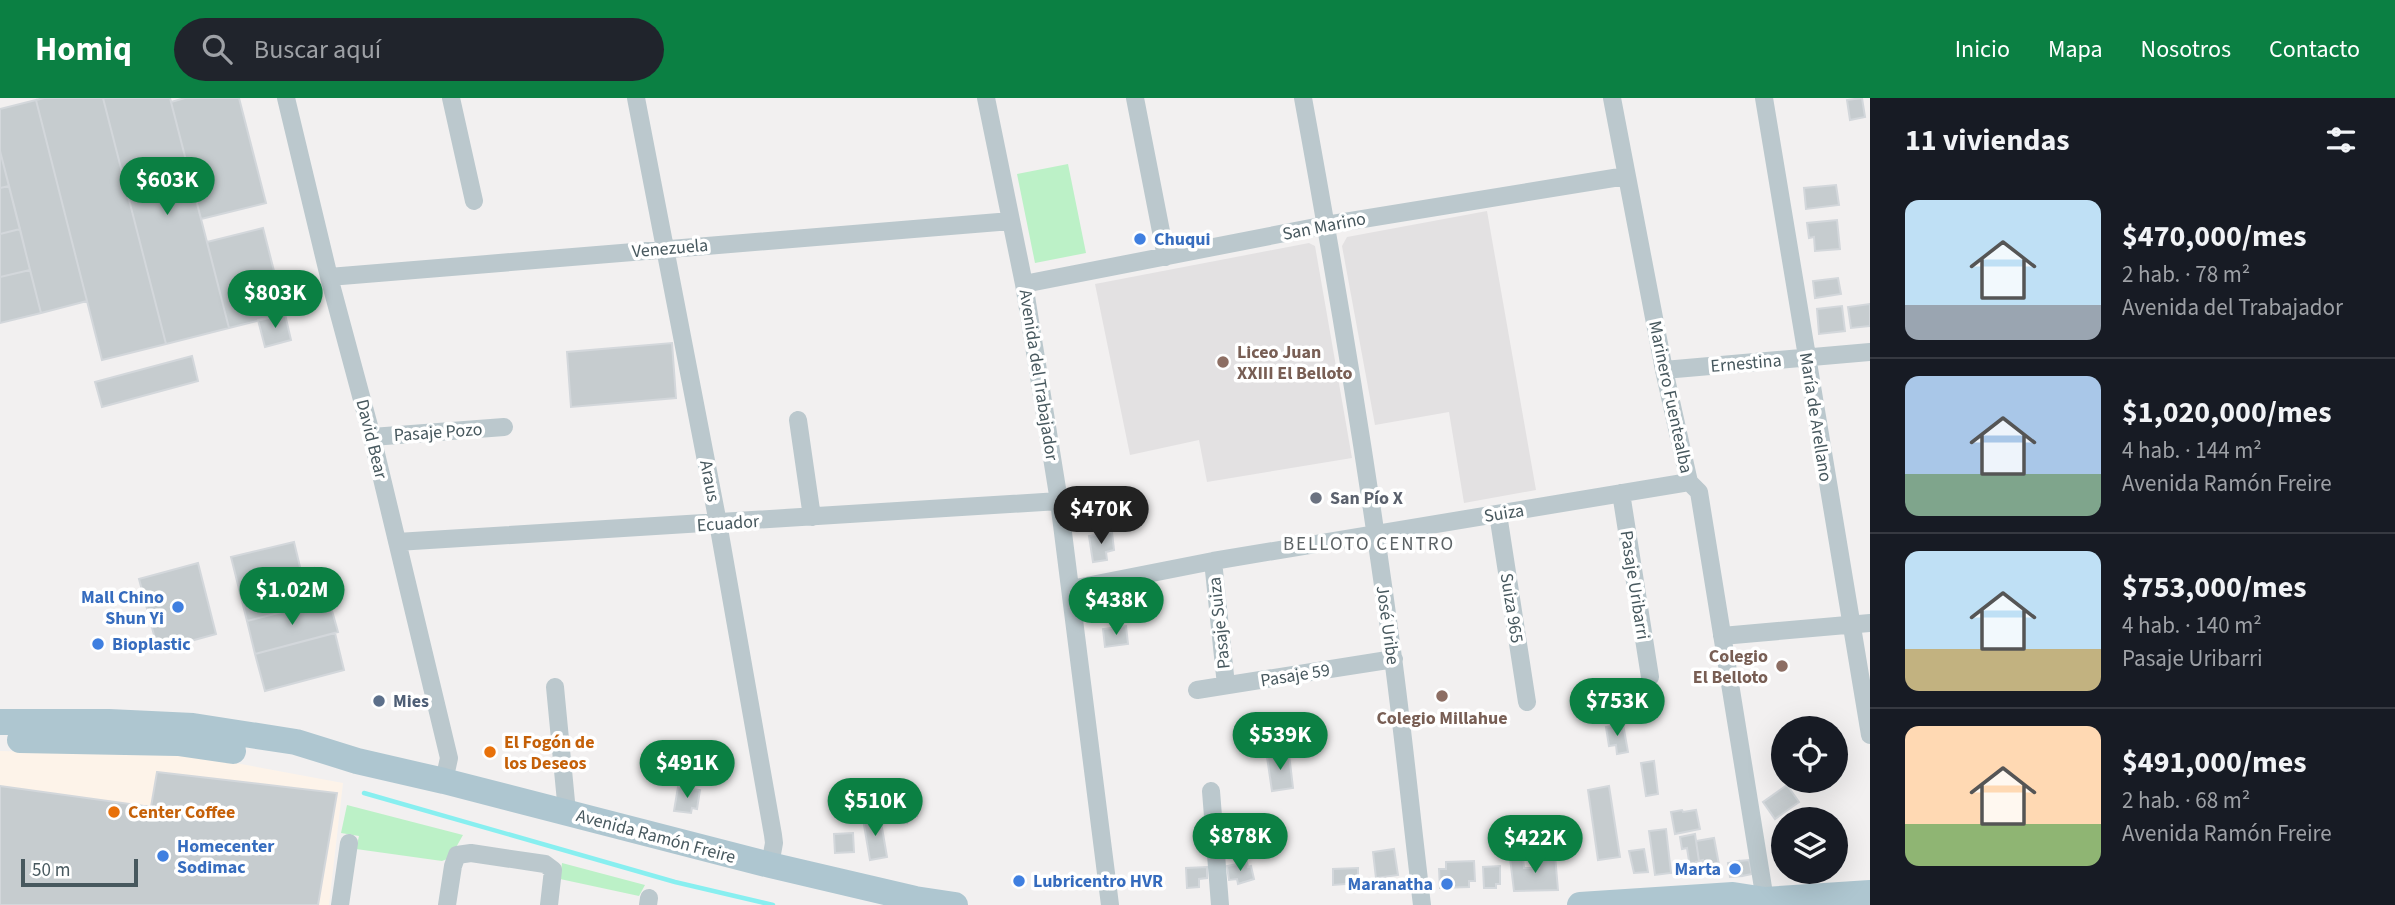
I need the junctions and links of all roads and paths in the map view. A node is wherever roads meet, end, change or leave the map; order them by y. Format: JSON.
{"nodes":[{"id":1,"x":286,"y":98,"type":"edge"},
{"id":2,"x":451,"y":98,"type":"edge"},
{"id":3,"x":636,"y":98,"type":"edge"},
{"id":4,"x":986,"y":98,"type":"edge"},
{"id":5,"x":1135,"y":98,"type":"edge"},
{"id":6,"x":1303,"y":98,"type":"edge"},
{"id":7,"x":1612,"y":98,"type":"edge"},
{"id":8,"x":1764,"y":98,"type":"edge"},
{"id":9,"x":1626,"y":176,"type":"junction"},
{"id":10,"x":474,"y":201,"type":"dead end"},
{"id":11,"x":1011,"y":221,"type":"junction"},
{"id":12,"x":1326,"y":225,"type":"junction"},
{"id":13,"x":666,"y":248,"type":"junction"},
{"id":14,"x":1167,"y":257,"type":"junction"},
{"id":15,"x":330,"y":277,"type":"junction"},
{"id":16,"x":1024,"y":284,"type":"junction"},
{"id":17,"x":1870,"y":352,"type":"edge"},
{"id":18,"x":1807,"y":357,"type":"junction"},
{"id":19,"x":1664,"y":370,"type":"junction"},
{"id":20,"x":798,"y":420,"type":"dead end"},
{"id":21,"x":504,"y":427,"type":"dead end"},
{"id":22,"x":372,"y":437,"type":"junction"},
{"id":23,"x":1689,"y":482,"type":"junction"},
{"id":24,"x":1621,"y":493,"type":"junction"},
{"id":25,"x":1059,"y":501,"type":"junction"},
{"id":26,"x":1498,"y":514,"type":"junction"},
{"id":27,"x":812,"y":517,"type":"junction"},
{"id":28,"x":718,"y":523,"type":"junction"},
{"id":29,"x":1376,"y":533,"type":"junction"},
{"id":30,"x":397,"y":542,"type":"junction"},
{"id":31,"x":1213,"y":561,"type":"junction"},
{"id":32,"x":1071,"y":589,"type":"junction"},
{"id":33,"x":1870,"y":623,"type":"edge"},
{"id":34,"x":1851,"y":625,"type":"junction"},
{"id":35,"x":1722,"y":636,"type":"junction"},
{"id":36,"x":1394,"y":659,"type":"junction"},
{"id":37,"x":1650,"y":677,"type":"dead end"},
{"id":38,"x":1226,"y":685,"type":"junction"},
{"id":39,"x":555,"y":687,"type":"dead end"},
{"id":40,"x":1197,"y":690,"type":"dead end"},
{"id":41,"x":1527,"y":702,"type":"dead end"},
{"id":42,"x":0,"y":722,"type":"edge"},
{"id":43,"x":1870,"y":735,"type":"edge"},
{"id":44,"x":0,"y":741,"type":"edge"},
{"id":45,"x":357,"y":761,"type":"junction"},
{"id":46,"x":444,"y":781,"type":"junction"},
{"id":47,"x":1211,"y":791,"type":"dead end"},
{"id":48,"x":566,"y":812,"type":"junction"},
{"id":49,"x":349,"y":843,"type":"dead end"},
{"id":50,"x":770,"y":865,"type":"junction"},
{"id":51,"x":1870,"y":893,"type":"edge"},
{"id":52,"x":1751,"y":902,"type":"edge"},
{"id":53,"x":340,"y":905,"type":"edge"},
{"id":54,"x":447,"y":905,"type":"edge"},
{"id":55,"x":549,"y":905,"type":"edge"},
{"id":56,"x":956,"y":905,"type":"edge"},
{"id":57,"x":1110,"y":905,"type":"edge"},
{"id":58,"x":1220,"y":905,"type":"edge"},
{"id":59,"x":1422,"y":905,"type":"edge"},
{"id":60,"x":1580,"y":905,"type":"edge"}],
"edges":[{"from":1,"to":15,"type":"street","name":"David Bear"},
{"from":2,"to":10,"type":"street"},
{"from":3,"to":13,"type":"street","name":"Araus"},
{"from":4,"to":11,"type":"street","name":"Avenida del Trabajador"},
{"from":5,"to":14,"type":"street"},
{"from":6,"to":12,"type":"street","name":"José Uribe"},
{"from":7,"to":9,"type":"street","name":"Marinero Fuentealba"},
{"from":8,"to":18,"type":"street","name":"María de Arellano"},
{"from":9,"to":12,"type":"street","name":"San Marino"},
{"from":9,"to":19,"type":"street","name":"Marinero Fuentealba"},
{"from":11,"to":13,"type":"street","name":"Venezuela"},
{"from":11,"to":16,"type":"street","name":"Avenida del Trabajador"},
{"from":12,"to":14,"type":"street","name":"San Marino"},
{"from":12,"to":29,"type":"street","name":"José Uribe"},
{"from":13,"to":15,"type":"street","name":"Venezuela"},
{"from":13,"to":28,"type":"street","name":"Araus"},
{"from":14,"to":16,"type":"street","name":"San Marino"},
{"from":15,"to":22,"type":"street","name":"David Bear"},
{"from":16,"to":25,"type":"street","name":"Avenida del Trabajador"},
{"from":17,"to":18,"type":"street","name":"Ernestina"},
{"from":18,"to":19,"type":"street","name":"Ernestina"},
{"from":18,"to":34,"type":"street","name":"María de Arellano"},
{"from":19,"to":23,"type":"street","name":"Marinero Fuentealba"},
{"from":20,"to":27,"type":"street"},
{"from":21,"to":22,"type":"street","name":"Pasaje Pozo"},
{"from":22,"to":30,"type":"street","name":"David Bear"},
{"from":23,"to":24,"type":"street","name":"Suiza"},
{"from":23,"to":35,"type":"street","name":"Marinero Fuentealba"},
{"from":24,"to":26,"type":"street","name":"Suiza"},
{"from":24,"to":37,"type":"street","name":"Pasaje Uribarri"},
{"from":25,"to":27,"type":"street","name":"Ecuador"},
{"from":25,"to":32,"type":"street","name":"Avenida del Trabajador"},
{"from":26,"to":29,"type":"street","name":"Suiza"},
{"from":26,"to":41,"type":"street","name":"Suiza 965"},
{"from":27,"to":28,"type":"street","name":"Ecuador"},
{"from":28,"to":30,"type":"street","name":"Ecuador"},
{"from":28,"to":50,"type":"street","name":"Araus"},
{"from":29,"to":31,"type":"street","name":"Suiza"},
{"from":29,"to":36,"type":"street","name":"José Uribe"},
{"from":30,"to":46,"type":"street","name":"David Bear"},
{"from":31,"to":32,"type":"street","name":"Suiza"},
{"from":31,"to":38,"type":"street","name":"Pasaje Suiza"},
{"from":32,"to":57,"type":"street","name":"Avenida del Trabajador"},
{"from":33,"to":34,"type":"street"},
{"from":34,"to":35,"type":"street"},
{"from":34,"to":43,"type":"street","name":"María de Arellano"},
{"from":35,"to":52,"type":"street","name":"Marinero Fuentealba"},
{"from":36,"to":38,"type":"street","name":"Pasaje 59"},
{"from":36,"to":59,"type":"street","name":"José Uribe"},
{"from":38,"to":40,"type":"street","name":"Pasaje 59"},
{"from":39,"to":48,"type":"street"},
{"from":42,"to":45,"type":"main road","name":"Avenida Ramón Freire"},
{"from":44,"to":45,"type":"main road","name":"Avenida Ramón Freire"},
{"from":45,"to":46,"type":"main road","name":"Avenida Ramón Freire"},
{"from":46,"to":48,"type":"main road","name":"Avenida Ramón Freire"},
{"from":47,"to":58,"type":"street"},
{"from":48,"to":50,"type":"main road","name":"Avenida Ramón Freire"},
{"from":49,"to":53,"type":"street"},
{"from":50,"to":56,"type":"main road","name":"Avenida Ramón Freire"},
{"from":51,"to":52,"type":"main road"},
{"from":52,"to":60,"type":"main road"},
{"from":54,"to":55,"type":"street"}]}
